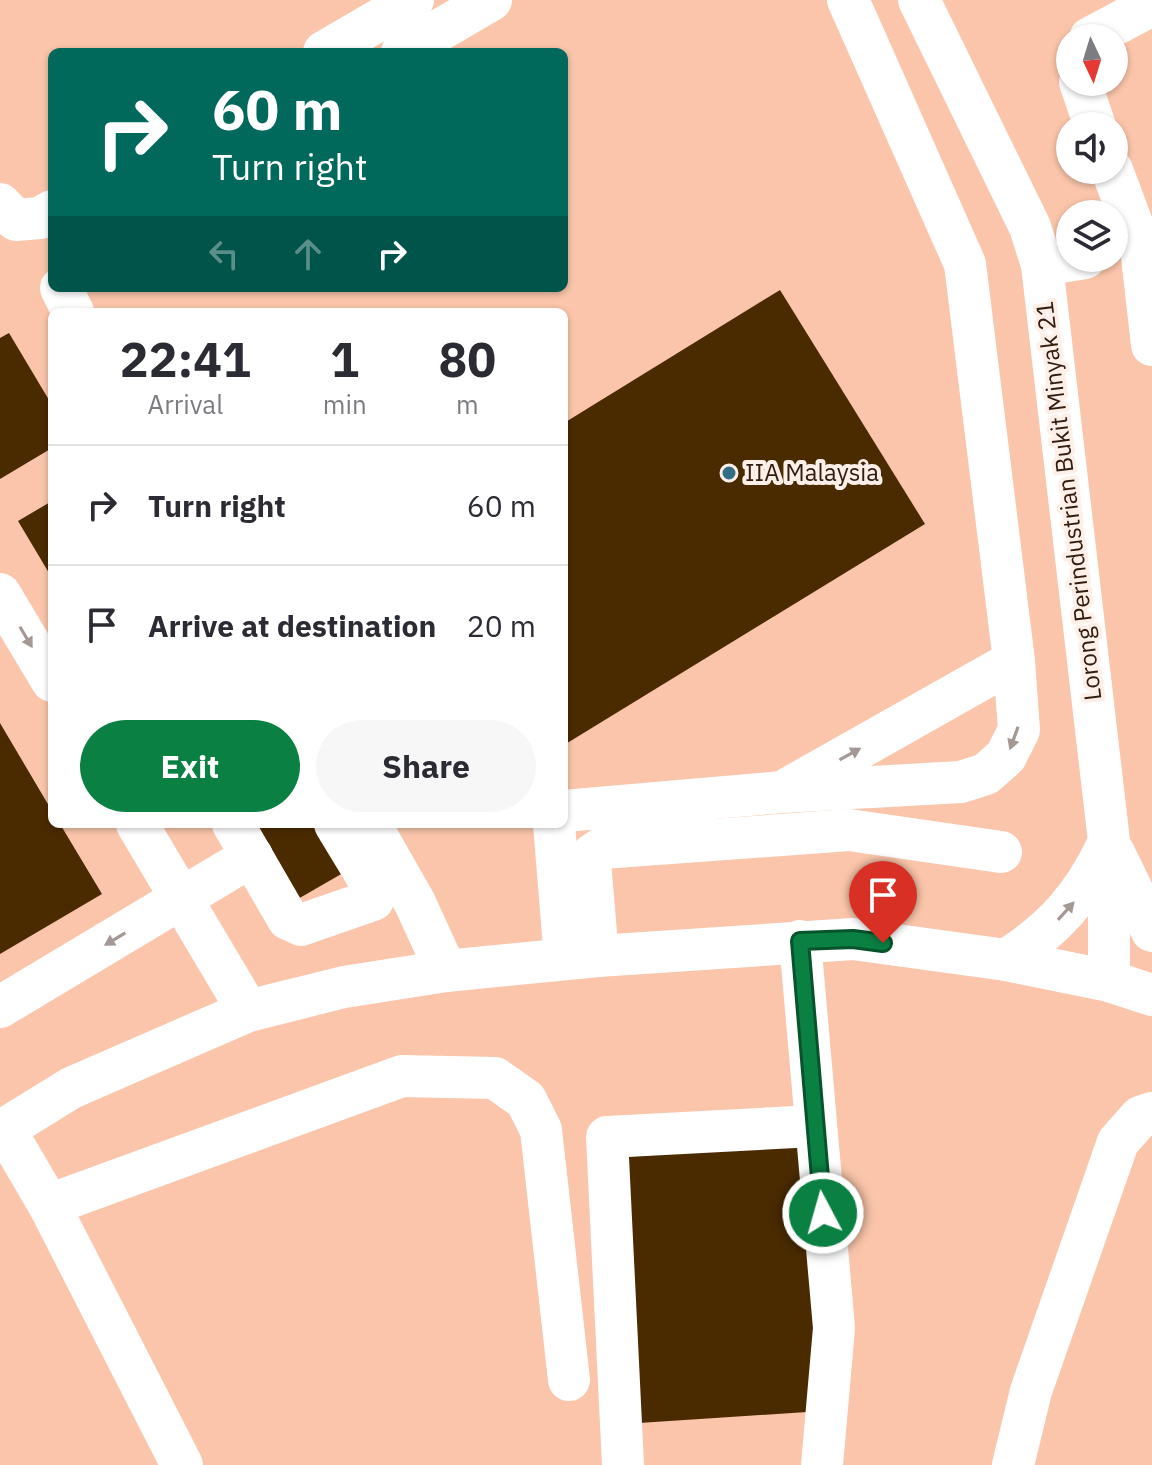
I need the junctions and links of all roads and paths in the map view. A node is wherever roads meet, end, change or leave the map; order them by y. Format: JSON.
{"nodes":[{"id":1,"x":413,"y":0,"type":"edge"},
{"id":2,"x":491,"y":0,"type":"edge"},
{"id":3,"x":848,"y":0,"type":"edge"},
{"id":4,"x":919,"y":0,"type":"edge"},
{"id":5,"x":1152,"y":5,"type":"edge"},
{"id":6,"x":1116,"y":24,"type":"edge"},
{"id":7,"x":331,"y":48,"type":"edge"},
{"id":8,"x":409,"y":48,"type":"edge"},
{"id":9,"x":0,"y":204,"type":"edge"},
{"id":10,"x":48,"y":213,"type":"edge"},
{"id":11,"x":1128,"y":250,"type":"edge"},
{"id":12,"x":1056,"y":263,"type":"edge"},
{"id":13,"x":1042,"y":265,"type":"junction"},
{"id":14,"x":1152,"y":345,"type":"edge"},
{"id":15,"x":0,"y":594,"type":"edge"},
{"id":16,"x":1014,"y":661,"type":"junction"},
{"id":17,"x":48,"y":674,"type":"edge"},
{"id":18,"x":782,"y":792,"type":"junction"},
{"id":19,"x":568,"y":811,"type":"edge"},
{"id":20,"x":139,"y":828,"type":"edge"},
{"id":21,"x":337,"y":828,"type":"edge"},
{"id":22,"x":372,"y":828,"type":"edge"},
{"id":23,"x":555,"y":828,"type":"edge"},
{"id":24,"x":243,"y":840,"type":"edge"},
{"id":25,"x":1109,"y":841,"type":"junction"},
{"id":26,"x":1001,"y":852,"type":"dead end"},
{"id":27,"x":182,"y":899,"type":"junction"},
{"id":28,"x":1152,"y":931,"type":"edge"},
{"id":29,"x":800,"y":941,"type":"junction"},
{"id":30,"x":582,"y":958,"type":"junction"},
{"id":31,"x":1006,"y":960,"type":"junction"},
{"id":32,"x":446,"y":971,"type":"junction"},
{"id":33,"x":1109,"y":981,"type":"junction"},
{"id":34,"x":1152,"y":995,"type":"edge"},
{"id":35,"x":0,"y":1007,"type":"edge"},
{"id":36,"x":248,"y":1011,"type":"junction"},
{"id":37,"x":1152,"y":1113,"type":"edge"},
{"id":38,"x":814,"y":1126,"type":"junction"},
{"id":39,"x":2,"y":1131,"type":"edge"},
{"id":40,"x":49,"y":1205,"type":"junction"},
{"id":41,"x":569,"y":1380,"type":"dead end"},
{"id":42,"x":182,"y":1465,"type":"edge"},
{"id":43,"x":623,"y":1465,"type":"edge"},
{"id":44,"x":822,"y":1465,"type":"edge"},
{"id":45,"x":1013,"y":1465,"type":"edge"}],
"edges":[{"from":1,"to":7,"type":"street"},
{"from":2,"to":8,"type":"street"},
{"from":3,"to":16,"type":"street"},
{"from":4,"to":13,"type":"street","name":"Lorong Perindustrian Bukit Minyak 21"},
{"from":5,"to":6,"type":"street"},
{"from":9,"to":10,"type":"street"},
{"from":11,"to":14,"type":"street"},
{"from":12,"to":13,"type":"street"},
{"from":13,"to":25,"type":"street","name":"Lorong Perindustrian Bukit Minyak 21"},
{"from":15,"to":17,"type":"street","one_way":true},
{"from":18,"to":16,"type":"street","one_way":true},
{"from":16,"to":18,"type":"street","one_way":true},
{"from":18,"to":19,"type":"street"},
{"from":20,"to":27,"type":"street"},
{"from":21,"to":24,"type":"street"},
{"from":22,"to":32,"type":"street"},
{"from":23,"to":30,"type":"street"},
{"from":24,"to":27,"type":"street"},
{"from":25,"to":28,"type":"street"},
{"from":31,"to":25,"type":"street","one_way":true},
{"from":25,"to":33,"type":"street","name":"Lorong Perindustrian Bukit Minyak 21"},
{"from":26,"to":30,"type":"street"},
{"from":27,"to":35,"type":"street","one_way":true},
{"from":27,"to":36,"type":"street"},
{"from":29,"to":30,"type":"street"},
{"from":29,"to":31,"type":"street"},
{"from":29,"to":38,"type":"street"},
{"from":30,"to":32,"type":"street"},
{"from":31,"to":33,"type":"street"},
{"from":32,"to":36,"type":"street"},
{"from":33,"to":34,"type":"street"},
{"from":36,"to":39,"type":"street"},
{"from":37,"to":45,"type":"street"},
{"from":38,"to":43,"type":"street"},
{"from":38,"to":44,"type":"street"},
{"from":39,"to":40,"type":"street"},
{"from":40,"to":41,"type":"street"},
{"from":40,"to":42,"type":"street"}]}
